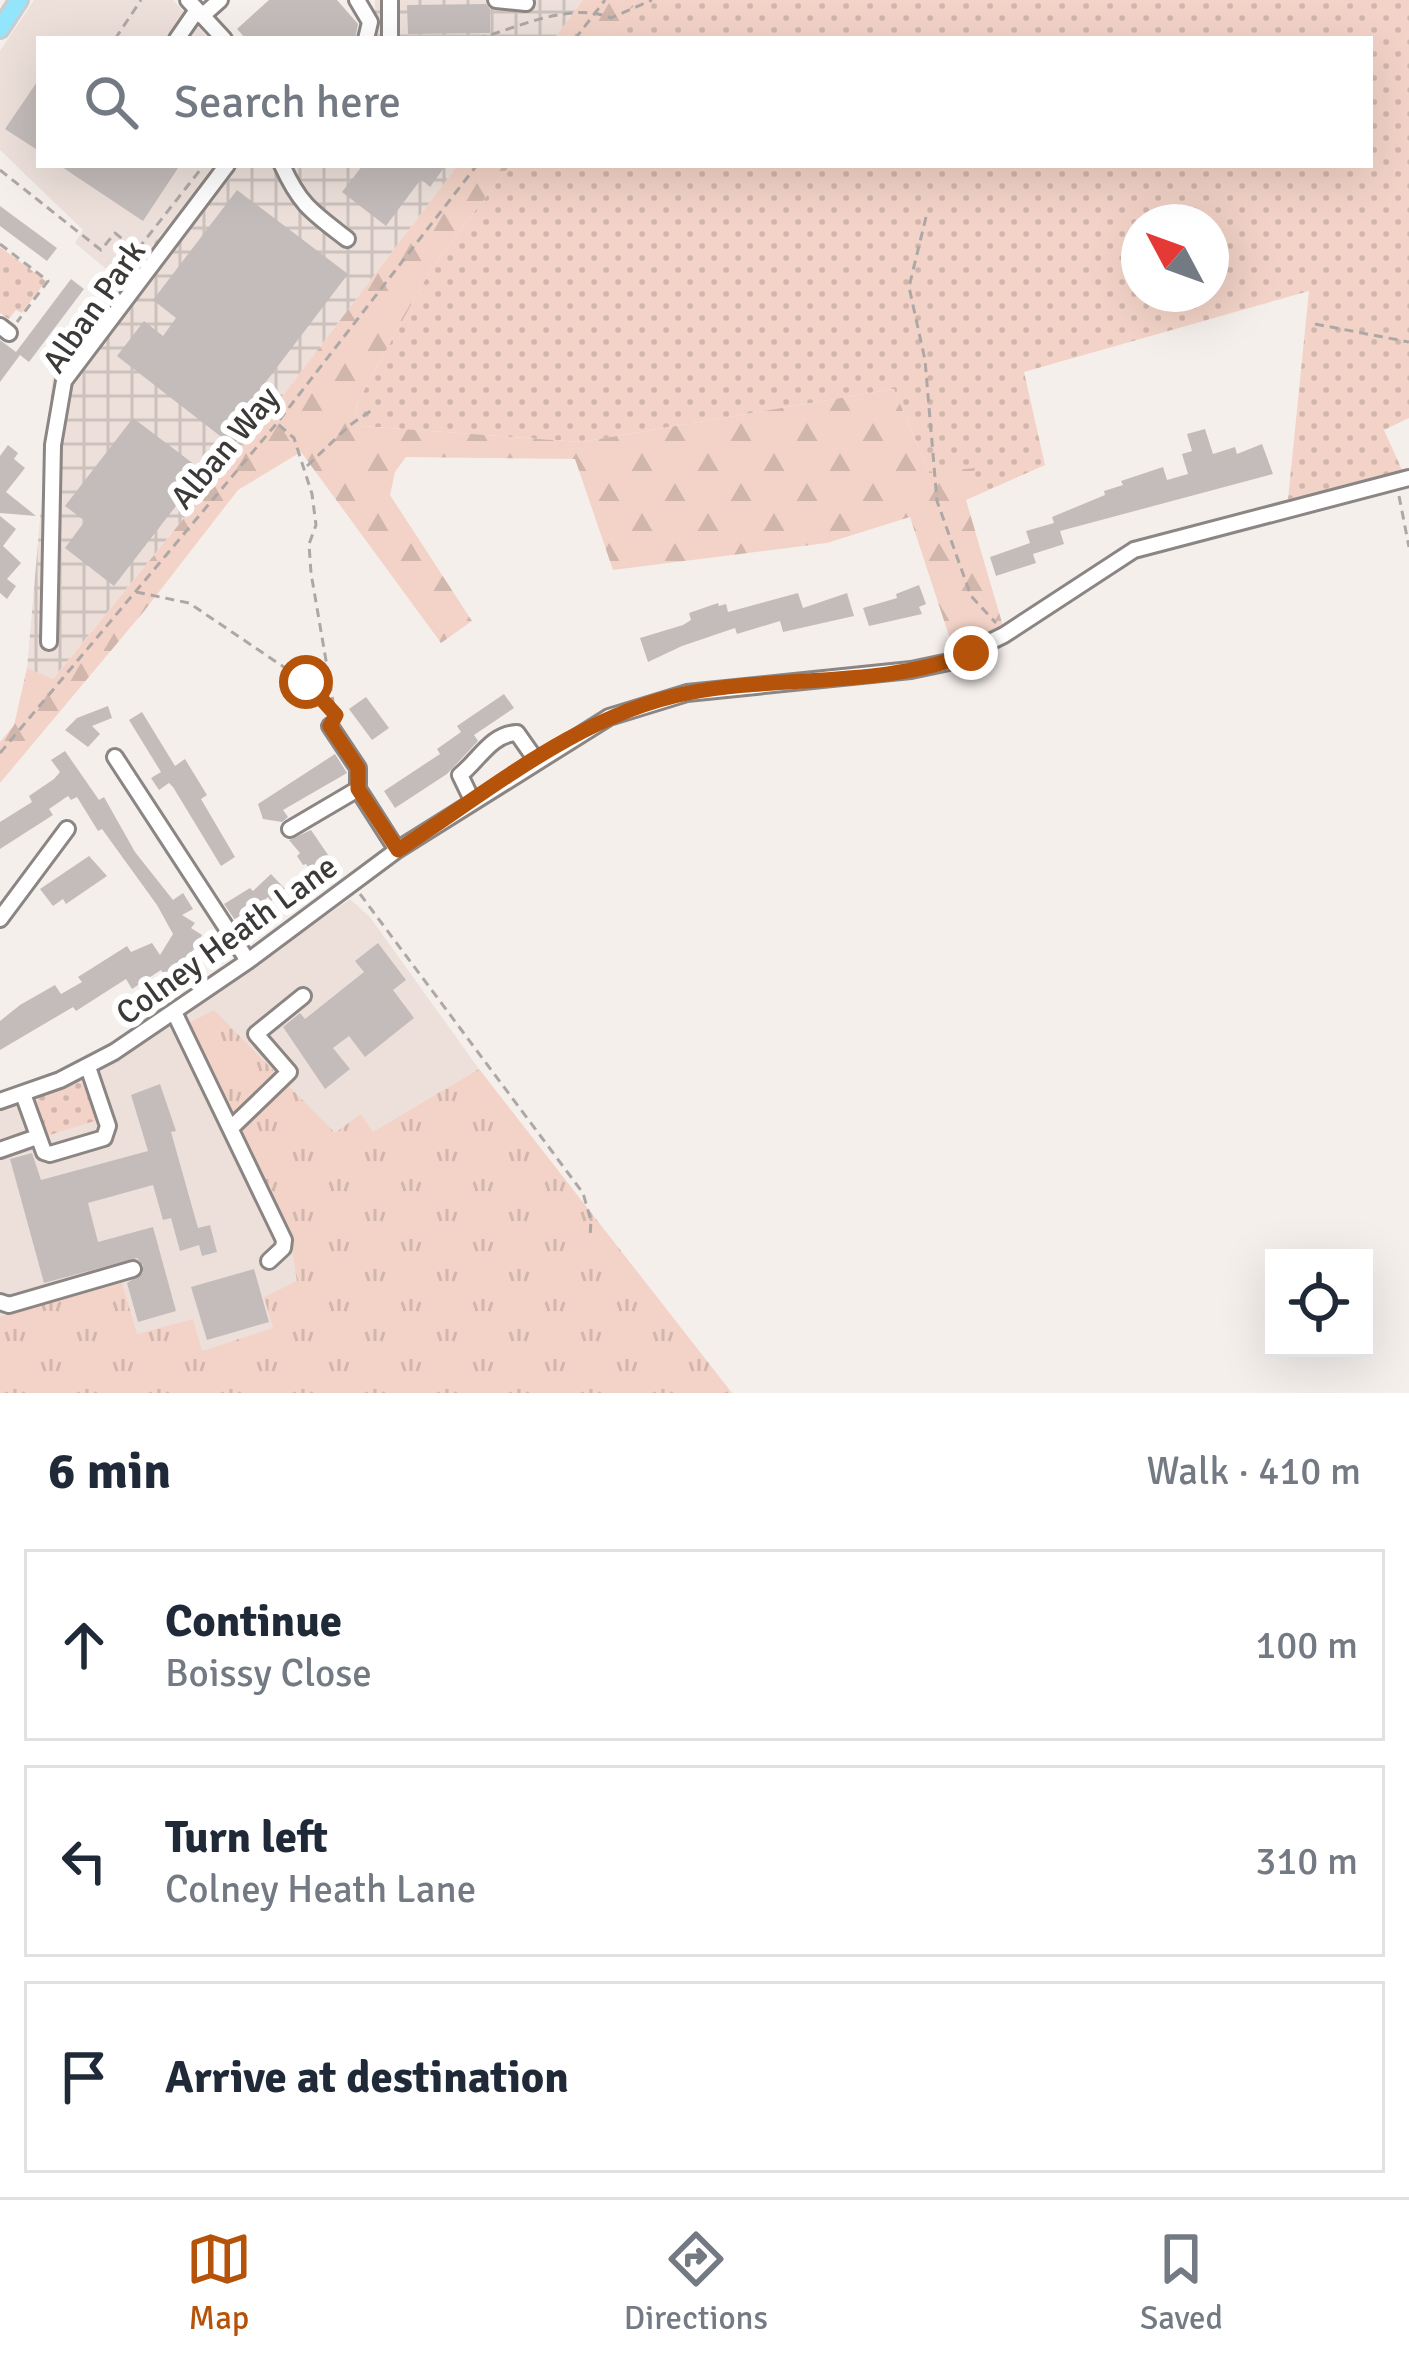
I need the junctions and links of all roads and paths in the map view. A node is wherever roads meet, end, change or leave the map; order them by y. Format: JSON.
{"nodes":[{"id":1,"x":19,"y":0,"type":"edge"},
{"id":2,"x":141,"y":0,"type":"edge"},
{"id":3,"x":220,"y":0,"type":"edge"},
{"id":4,"x":357,"y":0,"type":"edge"},
{"id":5,"x":391,"y":0,"type":"edge"},
{"id":6,"x":496,"y":0,"type":"edge"},
{"id":7,"x":604,"y":0,"type":"edge"},
{"id":8,"x":652,"y":0,"type":"edge"},
{"id":9,"x":526,"y":3,"type":"dead end"},
{"id":10,"x":196,"y":8,"type":"edge"},
{"id":11,"x":596,"y":12,"type":"junction"},
{"id":12,"x":0,"y":29,"type":"edge"},
{"id":13,"x":117,"y":36,"type":"edge"},
{"id":14,"x":179,"y":36,"type":"edge"},
{"id":15,"x":221,"y":36,"type":"edge"},
{"id":16,"x":367,"y":36,"type":"edge"},
{"id":17,"x":390,"y":36,"type":"edge"},
{"id":18,"x":487,"y":36,"type":"edge"},
{"id":19,"x":577,"y":36,"type":"edge"},
{"id":20,"x":202,"y":168,"type":"edge"},
{"id":21,"x":225,"y":168,"type":"edge"},
{"id":22,"x":283,"y":168,"type":"edge"},
{"id":23,"x":475,"y":168,"type":"edge"},
{"id":24,"x":0,"y":170,"type":"edge"},
{"id":25,"x":926,"y":218,"type":"dead end"},
{"id":26,"x":346,"y":239,"type":"dead end"},
{"id":27,"x":0,"y":244,"type":"edge"},
{"id":28,"x":137,"y":250,"type":"junction"},
{"id":29,"x":155,"y":264,"type":"junction"},
{"id":30,"x":1315,"y":324,"type":"dead end"},
{"id":31,"x":4,"y":330,"type":"edge"},
{"id":32,"x":1409,"y":342,"type":"edge"},
{"id":33,"x":371,"y":410,"type":"dead end"},
{"id":34,"x":278,"y":423,"type":"junction"},
{"id":35,"x":306,"y":467,"type":"junction"},
{"id":36,"x":1402,"y":480,"type":"edge"},
{"id":37,"x":1409,"y":547,"type":"edge"},
{"id":38,"x":134,"y":592,"type":"junction"},
{"id":39,"x":1004,"y":635,"type":"junction"},
{"id":40,"x":49,"y":642,"type":"dead end"},
{"id":41,"x":333,"y":721,"type":"junction"},
{"id":42,"x":0,"y":753,"type":"edge"},
{"id":43,"x":115,"y":757,"type":"dead end"},
{"id":44,"x":536,"y":760,"type":"junction"},
{"id":45,"x":358,"y":789,"type":"junction"},
{"id":46,"x":472,"y":802,"type":"junction"},
{"id":47,"x":67,"y":829,"type":"dead end"},
{"id":48,"x":290,"y":829,"type":"dead end"},
{"id":49,"x":398,"y":850,"type":"junction"},
{"id":50,"x":351,"y":883,"type":"junction"},
{"id":51,"x":0,"y":920,"type":"edge"},
{"id":52,"x":248,"y":961,"type":"junction"},
{"id":53,"x":303,"y":996,"type":"dead end"},
{"id":54,"x":174,"y":1012,"type":"junction"},
{"id":55,"x":88,"y":1067,"type":"junction"},
{"id":56,"x":23,"y":1094,"type":"junction"},
{"id":57,"x":0,"y":1101,"type":"edge"},
{"id":58,"x":231,"y":1128,"type":"junction"},
{"id":59,"x":37,"y":1137,"type":"junction"},
{"id":60,"x":0,"y":1150,"type":"edge"},
{"id":61,"x":590,"y":1237,"type":"dead end"},
{"id":62,"x":269,"y":1262,"type":"dead end"},
{"id":63,"x":133,"y":1269,"type":"dead end"},
{"id":64,"x":0,"y":1302,"type":"edge"}],
"edges":[{"from":1,"to":12,"type":"main road"},
{"from":2,"to":13,"type":"path"},
{"from":3,"to":10,"type":"street"},
{"from":4,"to":16,"type":"street"},
{"from":5,"to":17,"type":"street"},
{"from":6,"to":9,"type":"street"},
{"from":7,"to":11,"type":"path"},
{"from":8,"to":11,"type":"path"},
{"from":10,"to":14,"type":"street"},
{"from":10,"to":15,"type":"street"},
{"from":11,"to":18,"type":"path"},
{"from":11,"to":19,"type":"path"},
{"from":20,"to":28,"type":"path"},
{"from":21,"to":29,"type":"street","name":"Alban Park"},
{"from":22,"to":26,"type":"street"},
{"from":23,"to":34,"type":"path","name":"Alban Way"},
{"from":24,"to":28,"type":"path"},
{"from":25,"to":39,"type":"path"},
{"from":27,"to":31,"type":"path"},
{"from":28,"to":29,"type":"path"},
{"from":29,"to":40,"type":"street","name":"Alban Park"},
{"from":30,"to":32,"type":"path"},
{"from":33,"to":35,"type":"path"},
{"from":34,"to":35,"type":"path"},
{"from":34,"to":38,"type":"path","name":"Alban Way"},
{"from":35,"to":41,"type":"path"},
{"from":36,"to":37,"type":"path"},
{"from":36,"to":39,"type":"street","name":"Colney Heath Lane"},
{"from":38,"to":41,"type":"path"},
{"from":38,"to":42,"type":"path","name":"Alban Way"},
{"from":39,"to":44,"type":"street","name":"Colney Heath Lane"},
{"from":41,"to":45,"type":"street"},
{"from":43,"to":52,"type":"street"},
{"from":44,"to":46,"type":"street","name":"Colney Heath Lane"},
{"from":44,"to":46,"type":"street"},
{"from":45,"to":48,"type":"street"},
{"from":45,"to":49,"type":"street"},
{"from":46,"to":49,"type":"street","name":"Colney Heath Lane"},
{"from":47,"to":51,"type":"street"},
{"from":49,"to":50,"type":"street","name":"Colney Heath Lane"},
{"from":50,"to":52,"type":"street","name":"Colney Heath Lane"},
{"from":50,"to":61,"type":"path"},
{"from":52,"to":54,"type":"street","name":"Colney Heath Lane"},
{"from":53,"to":58,"type":"street"},
{"from":54,"to":55,"type":"street","name":"Colney Heath Lane"},
{"from":54,"to":58,"type":"street"},
{"from":55,"to":56,"type":"street","name":"Colney Heath Lane"},
{"from":55,"to":59,"type":"street"},
{"from":56,"to":57,"type":"street","name":"Colney Heath Lane"},
{"from":56,"to":59,"type":"street"},
{"from":58,"to":62,"type":"street"},
{"from":59,"to":60,"type":"street"},
{"from":63,"to":64,"type":"street"}]}
